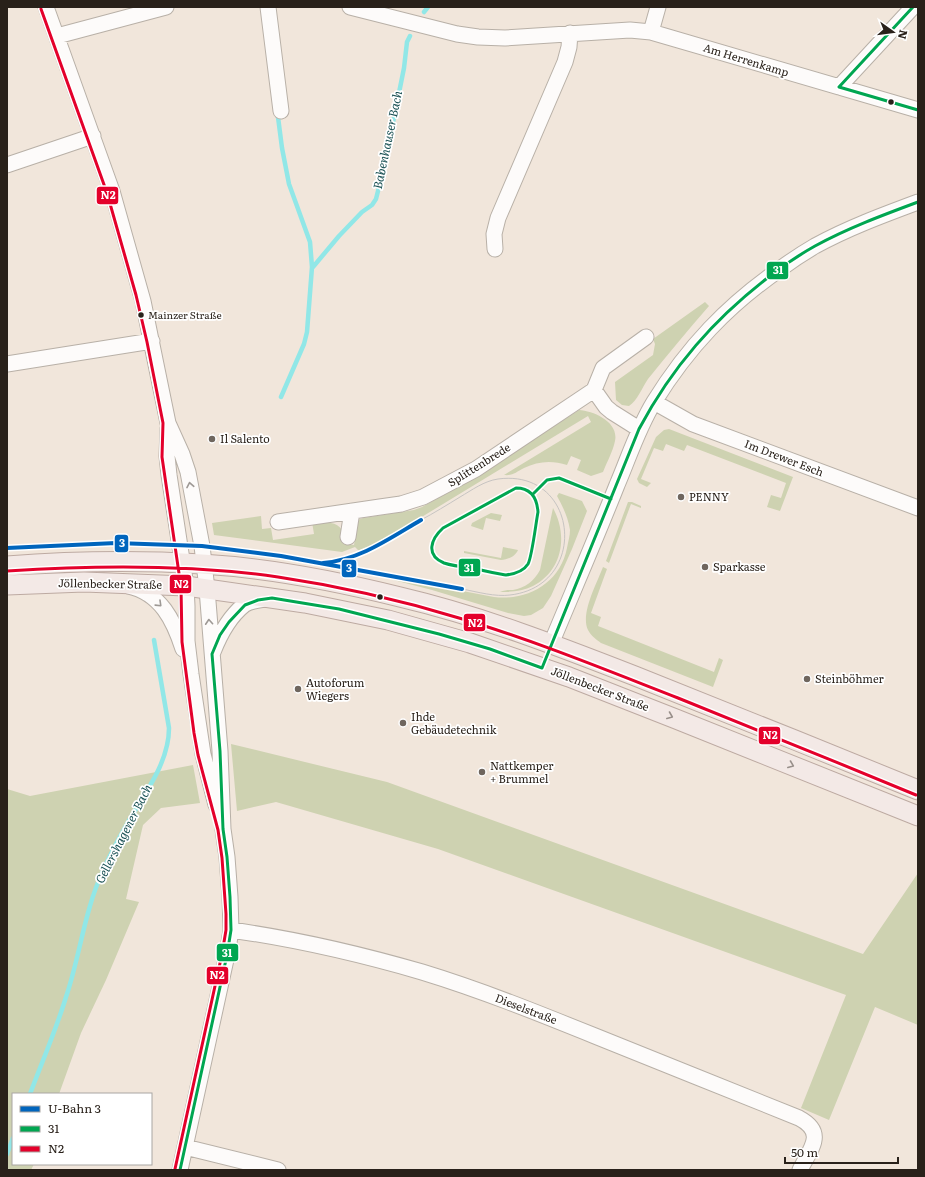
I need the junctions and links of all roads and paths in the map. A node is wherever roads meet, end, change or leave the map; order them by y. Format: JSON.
{"nodes":[{"id":1,"x":46,"y":7,"type":"edge"},
{"id":2,"x":166,"y":7,"type":"edge"},
{"id":3,"x":268,"y":7,"type":"edge"},
{"id":4,"x":350,"y":7,"type":"edge"},
{"id":5,"x":658,"y":7,"type":"edge"},
{"id":6,"x":913,"y":7,"type":"edge"},
{"id":7,"x":650,"y":32,"type":"junction"},
{"id":8,"x":570,"y":33,"type":"junction"},
{"id":9,"x":57,"y":36,"type":"junction"},
{"id":10,"x":839,"y":87,"type":"junction"},
{"id":11,"x":918,"y":110,"type":"edge"},
{"id":12,"x":281,"y":111,"type":"dead end"},
{"id":13,"x":93,"y":136,"type":"junction"},
{"id":14,"x":7,"y":165,"type":"edge"},
{"id":15,"x":918,"y":202,"type":"edge"},
{"id":16,"x":495,"y":248,"type":"dead end"},
{"id":17,"x":646,"y":337,"type":"dead end"},
{"id":18,"x":152,"y":341,"type":"junction"},
{"id":19,"x":7,"y":364,"type":"edge"},
{"id":20,"x":594,"y":390,"type":"junction"},
{"id":21,"x":654,"y":402,"type":"junction"},
{"id":22,"x":168,"y":423,"type":"junction"},
{"id":23,"x":640,"y":429,"type":"junction"},
{"id":24,"x":918,"y":508,"type":"edge"},
{"id":25,"x":352,"y":511,"type":"junction"},
{"id":26,"x":278,"y":522,"type":"dead end"},
{"id":27,"x":348,"y":537,"type":"dead end"},
{"id":28,"x":182,"y":563,"type":"junction"},
{"id":29,"x":204,"y":564,"type":"junction"},
{"id":30,"x":7,"y":566,"type":"edge"},
{"id":31,"x":112,"y":583,"type":"junction"},
{"id":32,"x":7,"y":585,"type":"edge"},
{"id":33,"x":186,"y":586,"type":"junction"},
{"id":34,"x":208,"y":589,"type":"junction"},
{"id":35,"x":272,"y":598,"type":"junction"},
{"id":36,"x":551,"y":644,"type":"junction"},
{"id":37,"x":212,"y":654,"type":"junction"},
{"id":38,"x":542,"y":668,"type":"junction"},
{"id":39,"x":191,"y":674,"type":"junction"},
{"id":40,"x":918,"y":790,"type":"edge"},
{"id":41,"x":918,"y":816,"type":"edge"},
{"id":42,"x":223,"y":829,"type":"junction"},
{"id":43,"x":231,"y":930,"type":"junction"},
{"id":44,"x":185,"y":1147,"type":"junction"},
{"id":45,"x":180,"y":1170,"type":"edge"},
{"id":46,"x":278,"y":1170,"type":"edge"},
{"id":47,"x":800,"y":1170,"type":"edge"}],
"edges":[{"from":1,"to":9,"type":"street"},
{"from":2,"to":9,"type":"street"},
{"from":3,"to":12,"type":"street"},
{"from":4,"to":8,"type":"street","name":"Am Herrenkamp"},
{"from":5,"to":7,"type":"street"},
{"from":6,"to":10,"type":"street"},
{"from":7,"to":8,"type":"street","name":"Am Herrenkamp"},
{"from":7,"to":10,"type":"street","name":"Am Herrenkamp"},
{"from":8,"to":16,"type":"street"},
{"from":9,"to":13,"type":"street"},
{"from":10,"to":11,"type":"street","name":"Am Herrenkamp"},
{"from":13,"to":14,"type":"street"},
{"from":13,"to":18,"type":"street"},
{"from":15,"to":21,"type":"street"},
{"from":17,"to":20,"type":"street"},
{"from":18,"to":19,"type":"street"},
{"from":18,"to":22,"type":"street"},
{"from":20,"to":23,"type":"street"},
{"from":20,"to":25,"type":"street","name":"Splittenbrede"},
{"from":21,"to":23,"type":"street"},
{"from":21,"to":24,"type":"street","name":"Im Drewer Esch"},
{"from":22,"to":28,"type":"street"},
{"from":29,"to":22,"type":"street","one_way":true},
{"from":23,"to":36,"type":"street"},
{"from":25,"to":26,"type":"street","name":"Splittenbrede"},
{"from":25,"to":27,"type":"street"},
{"from":28,"to":29,"type":"main road","name":"Jöllenbecker Straße"},
{"from":28,"to":30,"type":"main road","name":"Jöllenbecker Straße"},
{"from":28,"to":33,"type":"street"},
{"from":29,"to":34,"type":"street"},
{"from":29,"to":36,"type":"main road","name":"Jöllenbecker Straße"},
{"from":31,"to":32,"type":"main road","name":"Jöllenbecker Straße"},
{"from":31,"to":33,"type":"main road","name":"Jöllenbecker Straße"},
{"from":31,"to":39,"type":"street","one_way":true},
{"from":33,"to":34,"type":"main road","name":"Jöllenbecker Straße"},
{"from":33,"to":39,"type":"street"},
{"from":34,"to":35,"type":"main road","name":"Jöllenbecker Straße"},
{"from":37,"to":34,"type":"street","one_way":true},
{"from":35,"to":37,"type":"street"},
{"from":35,"to":38,"type":"main road","name":"Jöllenbecker Straße"},
{"from":36,"to":38,"type":"main road"},
{"from":36,"to":40,"type":"main road","name":"Jöllenbecker Straße"},
{"from":37,"to":42,"type":"street"},
{"from":38,"to":41,"type":"main road","name":"Jöllenbecker Straße","one_way":true},
{"from":39,"to":42,"type":"street"},
{"from":42,"to":43,"type":"street"},
{"from":43,"to":44,"type":"street"},
{"from":43,"to":47,"type":"street","name":"Dieselstraße"},
{"from":44,"to":45,"type":"street"},
{"from":44,"to":46,"type":"street"}]}
